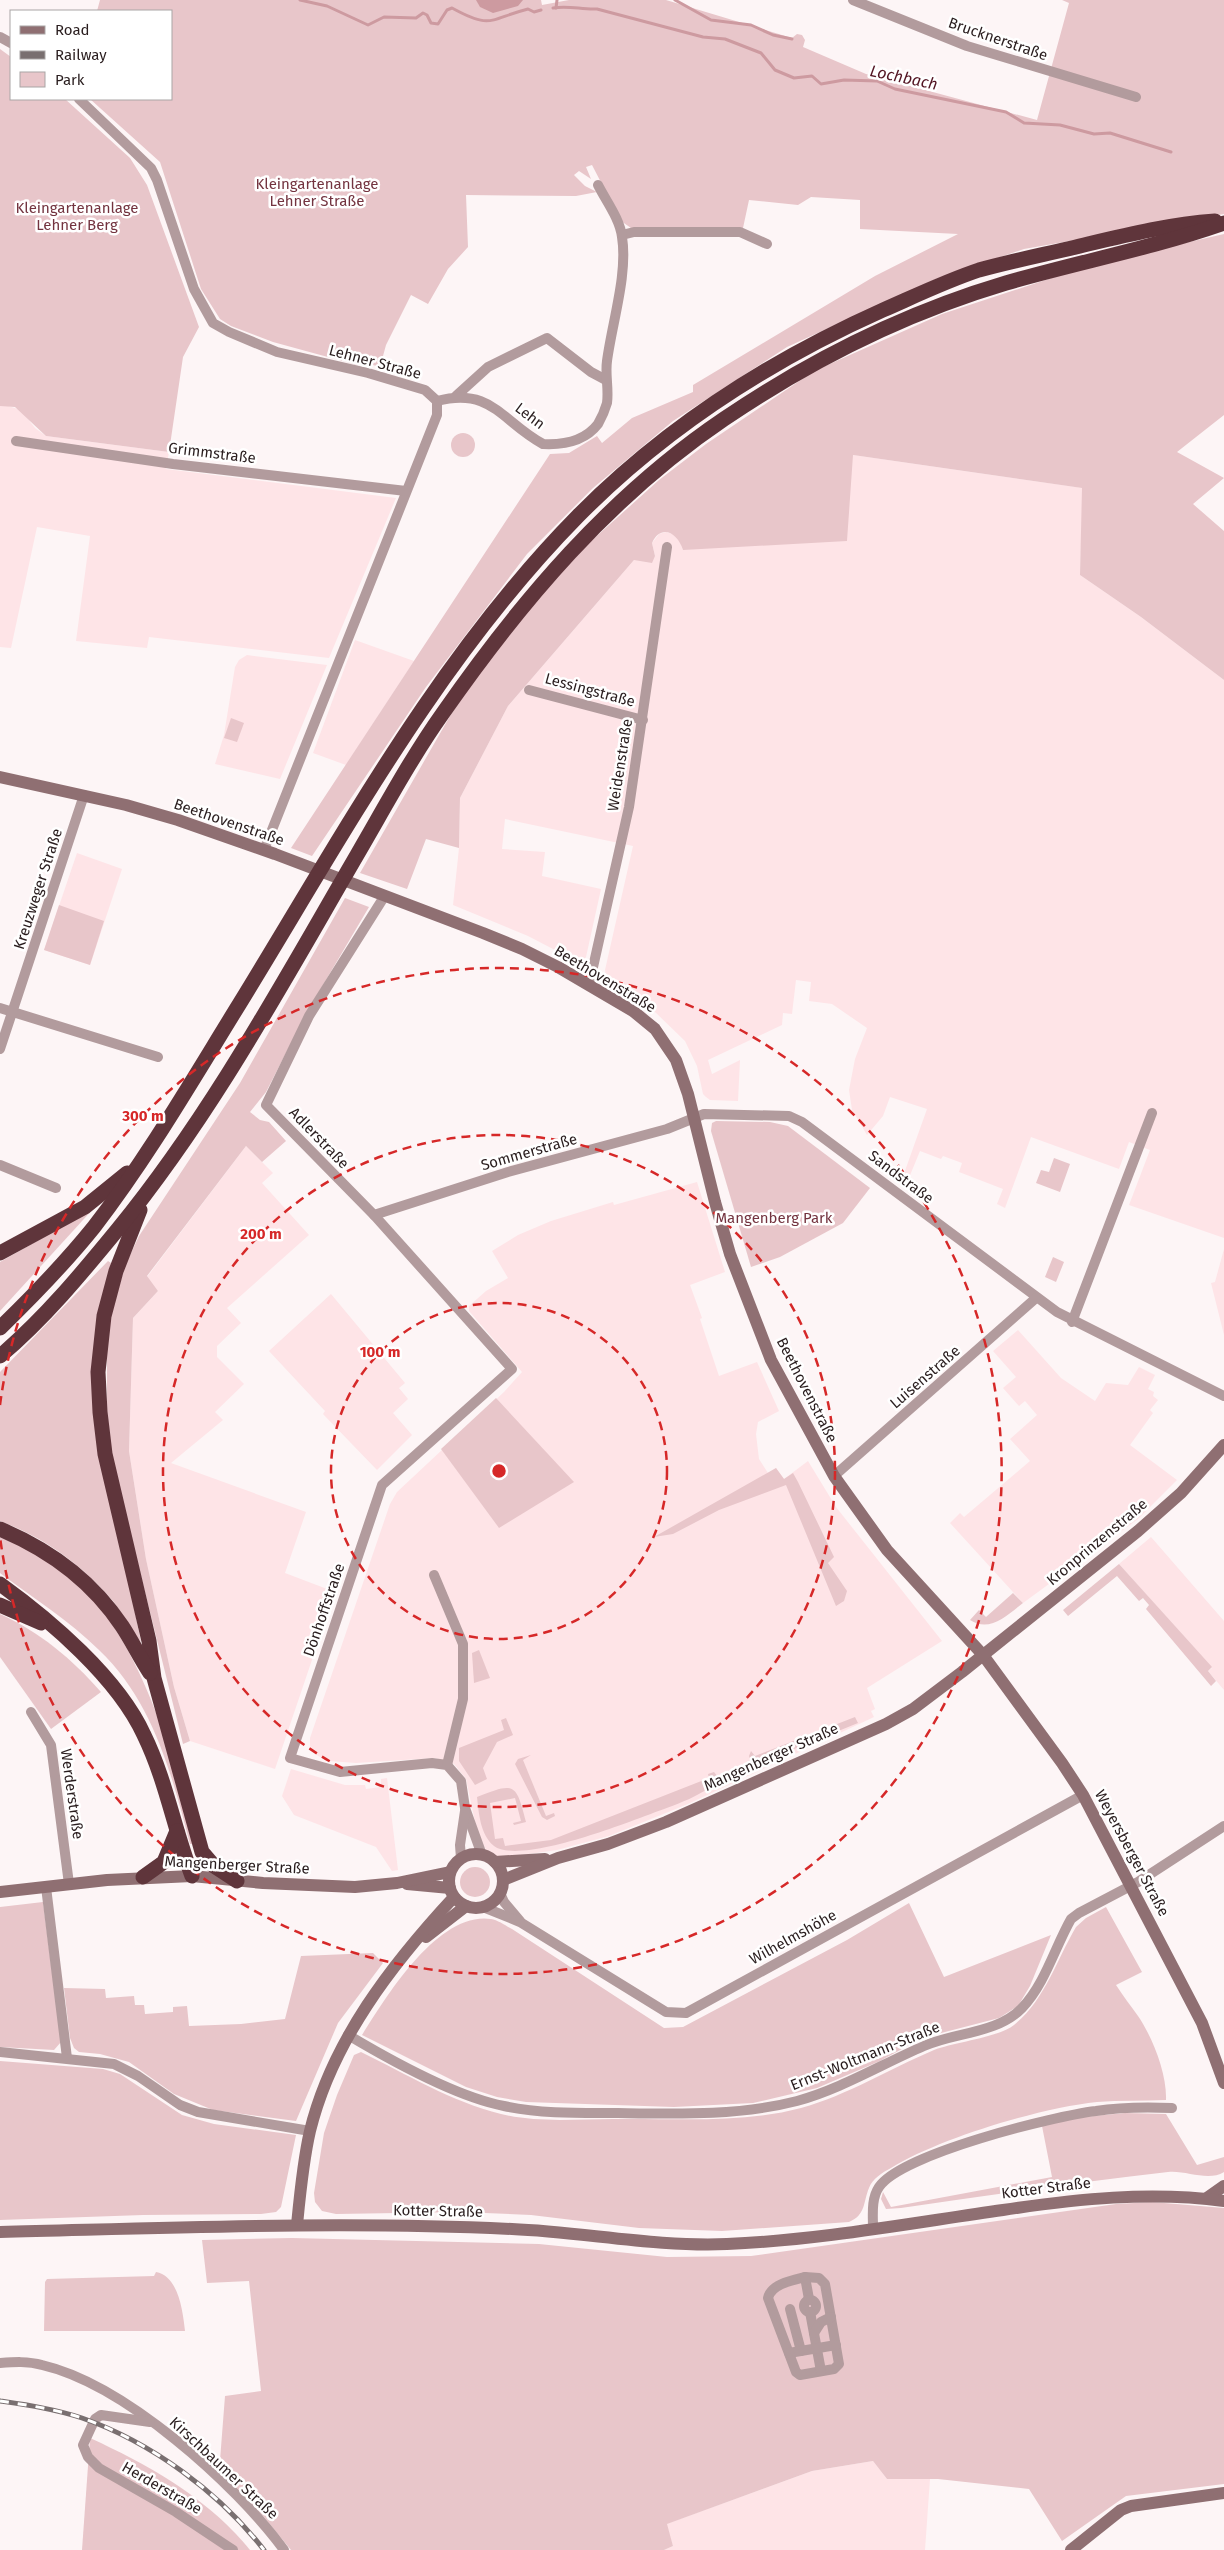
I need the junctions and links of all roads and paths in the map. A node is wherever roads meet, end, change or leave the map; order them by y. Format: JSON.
{"nodes":[{"id":1,"x":853,"y":0,"type":"edge"},
{"id":2,"x":1136,"y":97,"type":"dead end"},
{"id":3,"x":80,"y":100,"type":"edge"},
{"id":4,"x":598,"y":185,"type":"dead end"},
{"id":5,"x":1224,"y":222,"type":"edge"},
{"id":6,"x":622,"y":235,"type":"junction"},
{"id":7,"x":767,"y":244,"type":"dead end"},
{"id":8,"x":606,"y":380,"type":"junction"},
{"id":9,"x":456,"y":396,"type":"junction"},
{"id":10,"x":437,"y":401,"type":"junction"},
{"id":11,"x":16,"y":441,"type":"dead end"},
{"id":12,"x":406,"y":491,"type":"junction"},
{"id":13,"x":667,"y":547,"type":"dead end"},
{"id":14,"x":529,"y":690,"type":"dead end"},
{"id":15,"x":643,"y":720,"type":"junction"},
{"id":16,"x":0,"y":777,"type":"edge"},
{"id":17,"x":84,"y":795,"type":"junction"},
{"id":18,"x":264,"y":850,"type":"junction"},
{"id":19,"x":380,"y":895,"type":"junction"},
{"id":20,"x":589,"y":985,"type":"junction"},
{"id":21,"x":0,"y":1008,"type":"edge"},
{"id":22,"x":13,"y":1011,"type":"junction"},
{"id":23,"x":0,"y":1049,"type":"edge"},
{"id":24,"x":158,"y":1057,"type":"dead end"},
{"id":25,"x":1152,"y":1112,"type":"dead end"},
{"id":26,"x":699,"y":1116,"type":"junction"},
{"id":27,"x":139,"y":1162,"type":"junction"},
{"id":28,"x":0,"y":1165,"type":"edge"},
{"id":29,"x":56,"y":1188,"type":"dead end"},
{"id":30,"x":146,"y":1194,"type":"junction"},
{"id":31,"x":374,"y":1215,"type":"junction"},
{"id":32,"x":0,"y":1253,"type":"edge"},
{"id":33,"x":1036,"y":1298,"type":"junction"},
{"id":34,"x":1072,"y":1322,"type":"junction"},
{"id":35,"x":0,"y":1328,"type":"edge"},
{"id":36,"x":0,"y":1356,"type":"edge"},
{"id":37,"x":512,"y":1370,"type":"joint"},
{"id":38,"x":1224,"y":1396,"type":"edge"},
{"id":39,"x":1223,"y":1447,"type":"edge"},
{"id":40,"x":834,"y":1476,"type":"junction"},
{"id":41,"x":0,"y":1529,"type":"edge"},
{"id":42,"x":434,"y":1575,"type":"dead end"},
{"id":43,"x":0,"y":1584,"type":"edge"},
{"id":44,"x":0,"y":1605,"type":"edge"},
{"id":45,"x":59,"y":1631,"type":"junction"},
{"id":46,"x":983,"y":1655,"type":"junction"},
{"id":47,"x":154,"y":1678,"type":"junction"},
{"id":48,"x":31,"y":1712,"type":"dead end"},
{"id":49,"x":446,"y":1765,"type":"junction"},
{"id":50,"x":1083,"y":1795,"type":"junction"},
{"id":51,"x":465,"y":1808,"type":"junction"},
{"id":52,"x":1224,"y":1826,"type":"edge"},
{"id":53,"x":177,"y":1831,"type":"junction"},
{"id":54,"x":202,"y":1852,"type":"junction"},
{"id":55,"x":482,"y":1855,"type":"junction"},
{"id":56,"x":461,"y":1858,"type":"junction"},
{"id":57,"x":558,"y":1858,"type":"junction"},
{"id":58,"x":495,"y":1862,"type":"junction"},
{"id":59,"x":450,"y":1872,"type":"junction"},
{"id":60,"x":192,"y":1876,"type":"junction"},
{"id":61,"x":143,"y":1877,"type":"junction"},
{"id":62,"x":503,"y":1880,"type":"junction"},
{"id":63,"x":237,"y":1881,"type":"junction"},
{"id":64,"x":397,"y":1883,"type":"junction"},
{"id":65,"x":69,"y":1884,"type":"junction"},
{"id":66,"x":1131,"y":1886,"type":"junction"},
{"id":67,"x":46,"y":1887,"type":"junction"},
{"id":68,"x":0,"y":1892,"type":"edge"},
{"id":69,"x":452,"y":1892,"type":"junction"},
{"id":70,"x":500,"y":1893,"type":"junction"},
{"id":71,"x":466,"y":1906,"type":"junction"},
{"id":72,"x":483,"y":1907,"type":"junction"},
{"id":73,"x":520,"y":1922,"type":"junction"},
{"id":74,"x":414,"y":1945,"type":"junction"},
{"id":75,"x":348,"y":2035,"type":"junction"},
{"id":76,"x":0,"y":2052,"type":"edge"},
{"id":77,"x":67,"y":2058,"type":"junction"},
{"id":78,"x":1223,"y":2077,"type":"edge"},
{"id":79,"x":1172,"y":2108,"type":"dead end"},
{"id":80,"x":310,"y":2131,"type":"junction"},
{"id":81,"x":1224,"y":2186,"type":"edge"},
{"id":82,"x":1207,"y":2198,"type":"junction"},
{"id":83,"x":1224,"y":2201,"type":"edge"},
{"id":84,"x":297,"y":2225,"type":"junction"},
{"id":85,"x":873,"y":2228,"type":"junction"},
{"id":86,"x":0,"y":2232,"type":"edge"},
{"id":87,"x":805,"y":2277,"type":"junction"},
{"id":88,"x":828,"y":2303,"type":"junction"},
{"id":89,"x":810,"y":2306,"type":"junction"},
{"id":90,"x":790,"y":2309,"type":"junction"},
{"id":91,"x":773,"y":2312,"type":"junction"},
{"id":92,"x":831,"y":2316,"type":"junction"},
{"id":93,"x":813,"y":2328,"type":"junction"},
{"id":94,"x":797,"y":2336,"type":"junction"},
{"id":95,"x":836,"y":2345,"type":"junction"},
{"id":96,"x":817,"y":2348,"type":"junction"},
{"id":97,"x":801,"y":2350,"type":"junction"},
{"id":98,"x":789,"y":2353,"type":"junction"},
{"id":99,"x":0,"y":2363,"type":"edge"},
{"id":100,"x":821,"y":2371,"type":"junction"},
{"id":101,"x":154,"y":2422,"type":"junction"},
{"id":102,"x":1224,"y":2493,"type":"edge"},
{"id":103,"x":233,"y":2550,"type":"edge"},
{"id":104,"x":284,"y":2550,"type":"edge"},
{"id":105,"x":1071,"y":2550,"type":"edge"}],
"edges":[{"from":1,"to":2,"type":"street","name":"Brucknerstraße"},
{"from":3,"to":10,"type":"street","name":"Lehner Straße"},
{"from":4,"to":6,"type":"street","name":"Lehn"},
{"from":5,"to":27,"type":"highway"},
{"from":5,"to":30,"type":"highway"},
{"from":6,"to":7,"type":"street"},
{"from":6,"to":8,"type":"street","name":"Lehn"},
{"from":8,"to":9,"type":"street","name":"Lehn"},
{"from":8,"to":9,"type":"street","name":"Lehn"},
{"from":9,"to":10,"type":"street","name":"Lehn"},
{"from":10,"to":12,"type":"street"},
{"from":11,"to":12,"type":"street","name":"Grimmstraße"},
{"from":12,"to":18,"type":"street"},
{"from":13,"to":15,"type":"street","name":"Weidenstraße"},
{"from":14,"to":15,"type":"street","name":"Lessingstraße"},
{"from":15,"to":20,"type":"street","name":"Weidenstraße"},
{"from":16,"to":17,"type":"main road","name":"Beethovenstraße"},
{"from":17,"to":18,"type":"main road","name":"Beethovenstraße"},
{"from":17,"to":22,"type":"street","name":"Kreuzweger Straße"},
{"from":18,"to":19,"type":"main road","name":"Beethovenstraße"},
{"from":19,"to":20,"type":"main road","name":"Beethovenstraße"},
{"from":19,"to":31,"type":"street","name":"Adlerstraße"},
{"from":20,"to":26,"type":"main road","name":"Beethovenstraße"},
{"from":21,"to":22,"type":"street"},
{"from":22,"to":23,"type":"street","name":"Kreuzweger Straße"},
{"from":22,"to":24,"type":"street"},
{"from":25,"to":34,"type":"street"},
{"from":26,"to":31,"type":"street","name":"Sommerstraße"},
{"from":26,"to":33,"type":"street","name":"Sandstraße"},
{"from":26,"to":40,"type":"main road","name":"Beethovenstraße"},
{"from":27,"to":32,"type":"highway"},
{"from":27,"to":35,"type":"highway"},
{"from":28,"to":29,"type":"street"},
{"from":30,"to":36,"type":"highway"},
{"from":30,"to":47,"type":"highway"},
{"from":31,"to":37,"type":"street","name":"Adlerstraße"},
{"from":33,"to":34,"type":"street","name":"Sandstraße"},
{"from":33,"to":40,"type":"street","name":"Luisenstraße"},
{"from":34,"to":38,"type":"street","name":"Sandstraße"},
{"from":37,"to":49,"type":"street","name":"Dönhoffstraße"},
{"from":39,"to":46,"type":"main road","name":"Kronprinzenstraße"},
{"from":40,"to":46,"type":"main road","name":"Beethovenstraße"},
{"from":41,"to":47,"type":"highway"},
{"from":42,"to":49,"type":"street"},
{"from":43,"to":45,"type":"highway"},
{"from":44,"to":45,"type":"highway"},
{"from":45,"to":53,"type":"highway"},
{"from":46,"to":50,"type":"main road","name":"Weyersberger Straße"},
{"from":46,"to":57,"type":"main road","name":"Mangenberger Straße"},
{"from":47,"to":54,"type":"highway"},
{"from":48,"to":65,"type":"street","name":"Werderstraße"},
{"from":49,"to":51,"type":"street"},
{"from":50,"to":66,"type":"main road","name":"Weyersberger Straße"},
{"from":50,"to":73,"type":"street","name":"Wilhelmshöhe"},
{"from":51,"to":55,"type":"street"},
{"from":51,"to":56,"type":"street"},
{"from":52,"to":66,"type":"street","name":"Ernst-Woltmann-Straße"},
{"from":53,"to":60,"type":"highway"},
{"from":53,"to":61,"type":"highway"},
{"from":54,"to":60,"type":"highway"},
{"from":54,"to":63,"type":"highway"},
{"from":55,"to":56,"type":"main road"},
{"from":55,"to":58,"type":"main road"},
{"from":56,"to":59,"type":"main road"},
{"from":57,"to":58,"type":"main road","name":"Mangenberger Straße"},
{"from":57,"to":62,"type":"main road","name":"Mangenberger Straße"},
{"from":58,"to":62,"type":"main road"},
{"from":59,"to":64,"type":"main road","name":"Mangenberger Straße"},
{"from":59,"to":69,"type":"main road"},
{"from":60,"to":61,"type":"main road","name":"Mangenberger Straße"},
{"from":60,"to":63,"type":"main road","name":"Mangenberger Straße"},
{"from":61,"to":65,"type":"main road","name":"Mangenberger Straße"},
{"from":62,"to":70,"type":"main road"},
{"from":63,"to":64,"type":"main road","name":"Mangenberger Straße"},
{"from":64,"to":69,"type":"main road","name":"Mangenberger Straße"},
{"from":65,"to":67,"type":"main road","name":"Mangenberger Straße"},
{"from":66,"to":75,"type":"street","name":"Ernst-Woltmann-Straße"},
{"from":66,"to":78,"type":"main road","name":"Weyersberger Straße"},
{"from":67,"to":68,"type":"main road","name":"Mangenberger Straße"},
{"from":67,"to":77,"type":"street"},
{"from":69,"to":71,"type":"main road"},
{"from":69,"to":74,"type":"main road"},
{"from":70,"to":72,"type":"main road"},
{"from":70,"to":73,"type":"street","name":"Wilhelmshöhe"},
{"from":71,"to":72,"type":"main road"},
{"from":71,"to":74,"type":"main road"},
{"from":72,"to":73,"type":"street","name":"Wilhelmshöhe"},
{"from":74,"to":75,"type":"main road"},
{"from":75,"to":80,"type":"main road"},
{"from":76,"to":77,"type":"street"},
{"from":77,"to":80,"type":"street"},
{"from":79,"to":85,"type":"street"},
{"from":80,"to":84,"type":"main road"},
{"from":81,"to":82,"type":"main road"},
{"from":82,"to":83,"type":"main road","name":"Kotter Straße"},
{"from":82,"to":85,"type":"main road","name":"Kotter Straße"},
{"from":84,"to":85,"type":"main road","name":"Kotter Straße"},
{"from":84,"to":86,"type":"main road","name":"Kotter Straße"},
{"from":87,"to":88,"type":"street"},
{"from":87,"to":89,"type":"street"},
{"from":87,"to":91,"type":"street"},
{"from":88,"to":89,"type":"street"},
{"from":88,"to":92,"type":"street"},
{"from":89,"to":90,"type":"street"},
{"from":89,"to":93,"type":"street"},
{"from":90,"to":91,"type":"street"},
{"from":90,"to":94,"type":"street"},
{"from":91,"to":98,"type":"street"},
{"from":92,"to":93,"type":"street"},
{"from":92,"to":95,"type":"street"},
{"from":93,"to":94,"type":"street"},
{"from":93,"to":96,"type":"street"},
{"from":94,"to":97,"type":"street"},
{"from":95,"to":96,"type":"street"},
{"from":95,"to":100,"type":"street"},
{"from":96,"to":97,"type":"street"},
{"from":96,"to":100,"type":"street"},
{"from":97,"to":98,"type":"street"},
{"from":98,"to":100,"type":"street"},
{"from":99,"to":101,"type":"street","name":"Kirschbaumer Straße"},
{"from":101,"to":103,"type":"street","name":"Herderstraße"},
{"from":101,"to":104,"type":"street","name":"Kirschbaumer Straße"},
{"from":102,"to":105,"type":"main road"}]}
